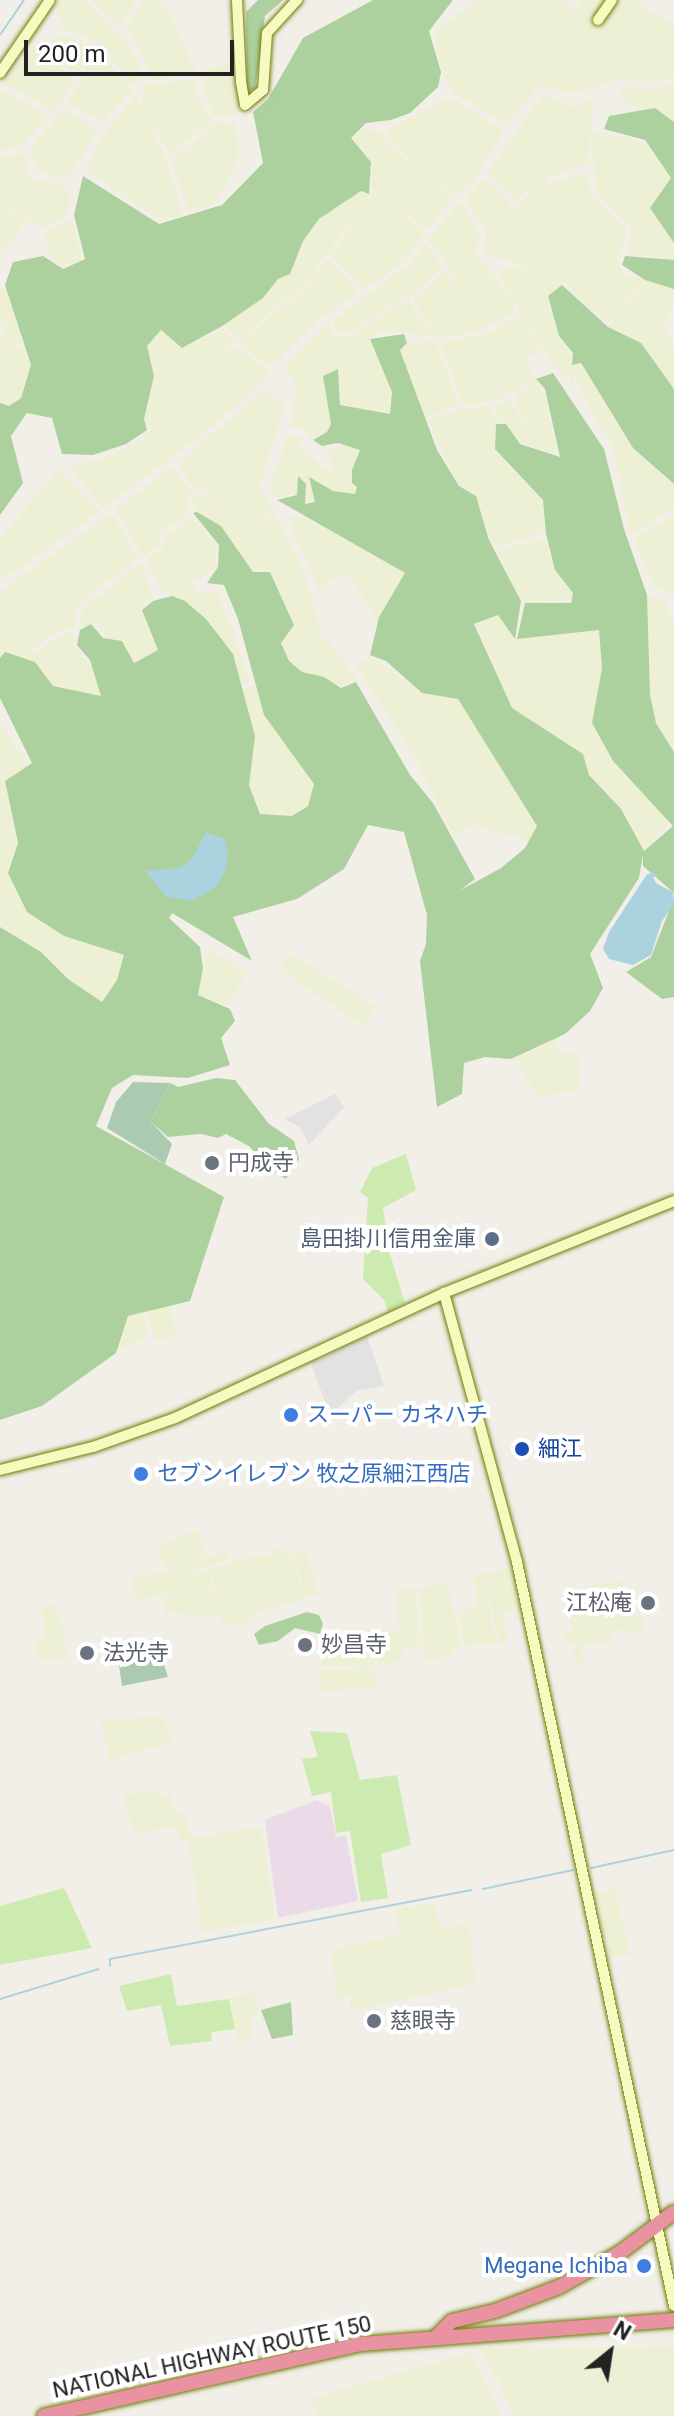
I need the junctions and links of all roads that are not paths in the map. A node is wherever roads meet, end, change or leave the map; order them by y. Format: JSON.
{"nodes":[{"id":1,"x":50,"y":0,"type":"edge"},
{"id":2,"x":237,"y":0,"type":"edge"},
{"id":3,"x":297,"y":0,"type":"edge"},
{"id":4,"x":612,"y":0,"type":"edge"},
{"id":5,"x":598,"y":20,"type":"dead end"},
{"id":6,"x":0,"y":73,"type":"edge"},
{"id":7,"x":674,"y":1201,"type":"edge"},
{"id":8,"x":444,"y":1293,"type":"junction"},
{"id":9,"x":0,"y":1470,"type":"edge"},
{"id":10,"x":674,"y":2212,"type":"edge"},
{"id":11,"x":658,"y":2227,"type":"junction"},
{"id":12,"x":674,"y":2306,"type":"edge"},
{"id":13,"x":674,"y":2320,"type":"edge"},
{"id":14,"x":437,"y":2336,"type":"junction"},
{"id":15,"x":44,"y":2416,"type":"edge"}],
"edges":[{"from":1,"to":6,"type":"street"},
{"from":2,"to":3,"type":"street"},
{"from":4,"to":5,"type":"street"},
{"from":7,"to":8,"type":"street"},
{"from":8,"to":9,"type":"street"},
{"from":8,"to":11,"type":"street"},
{"from":10,"to":11,"type":"highway","name":"NATIONAL HIGHWAY ROUTE 150"},
{"from":11,"to":12,"type":"street"},
{"from":11,"to":14,"type":"highway","name":"NATIONAL HIGHWAY ROUTE 150"},
{"from":13,"to":14,"type":"highway","name":"NATIONAL HIGHWAY ROUTE 150"},
{"from":14,"to":15,"type":"highway","name":"NATIONAL HIGHWAY ROUTE 150"}]}
